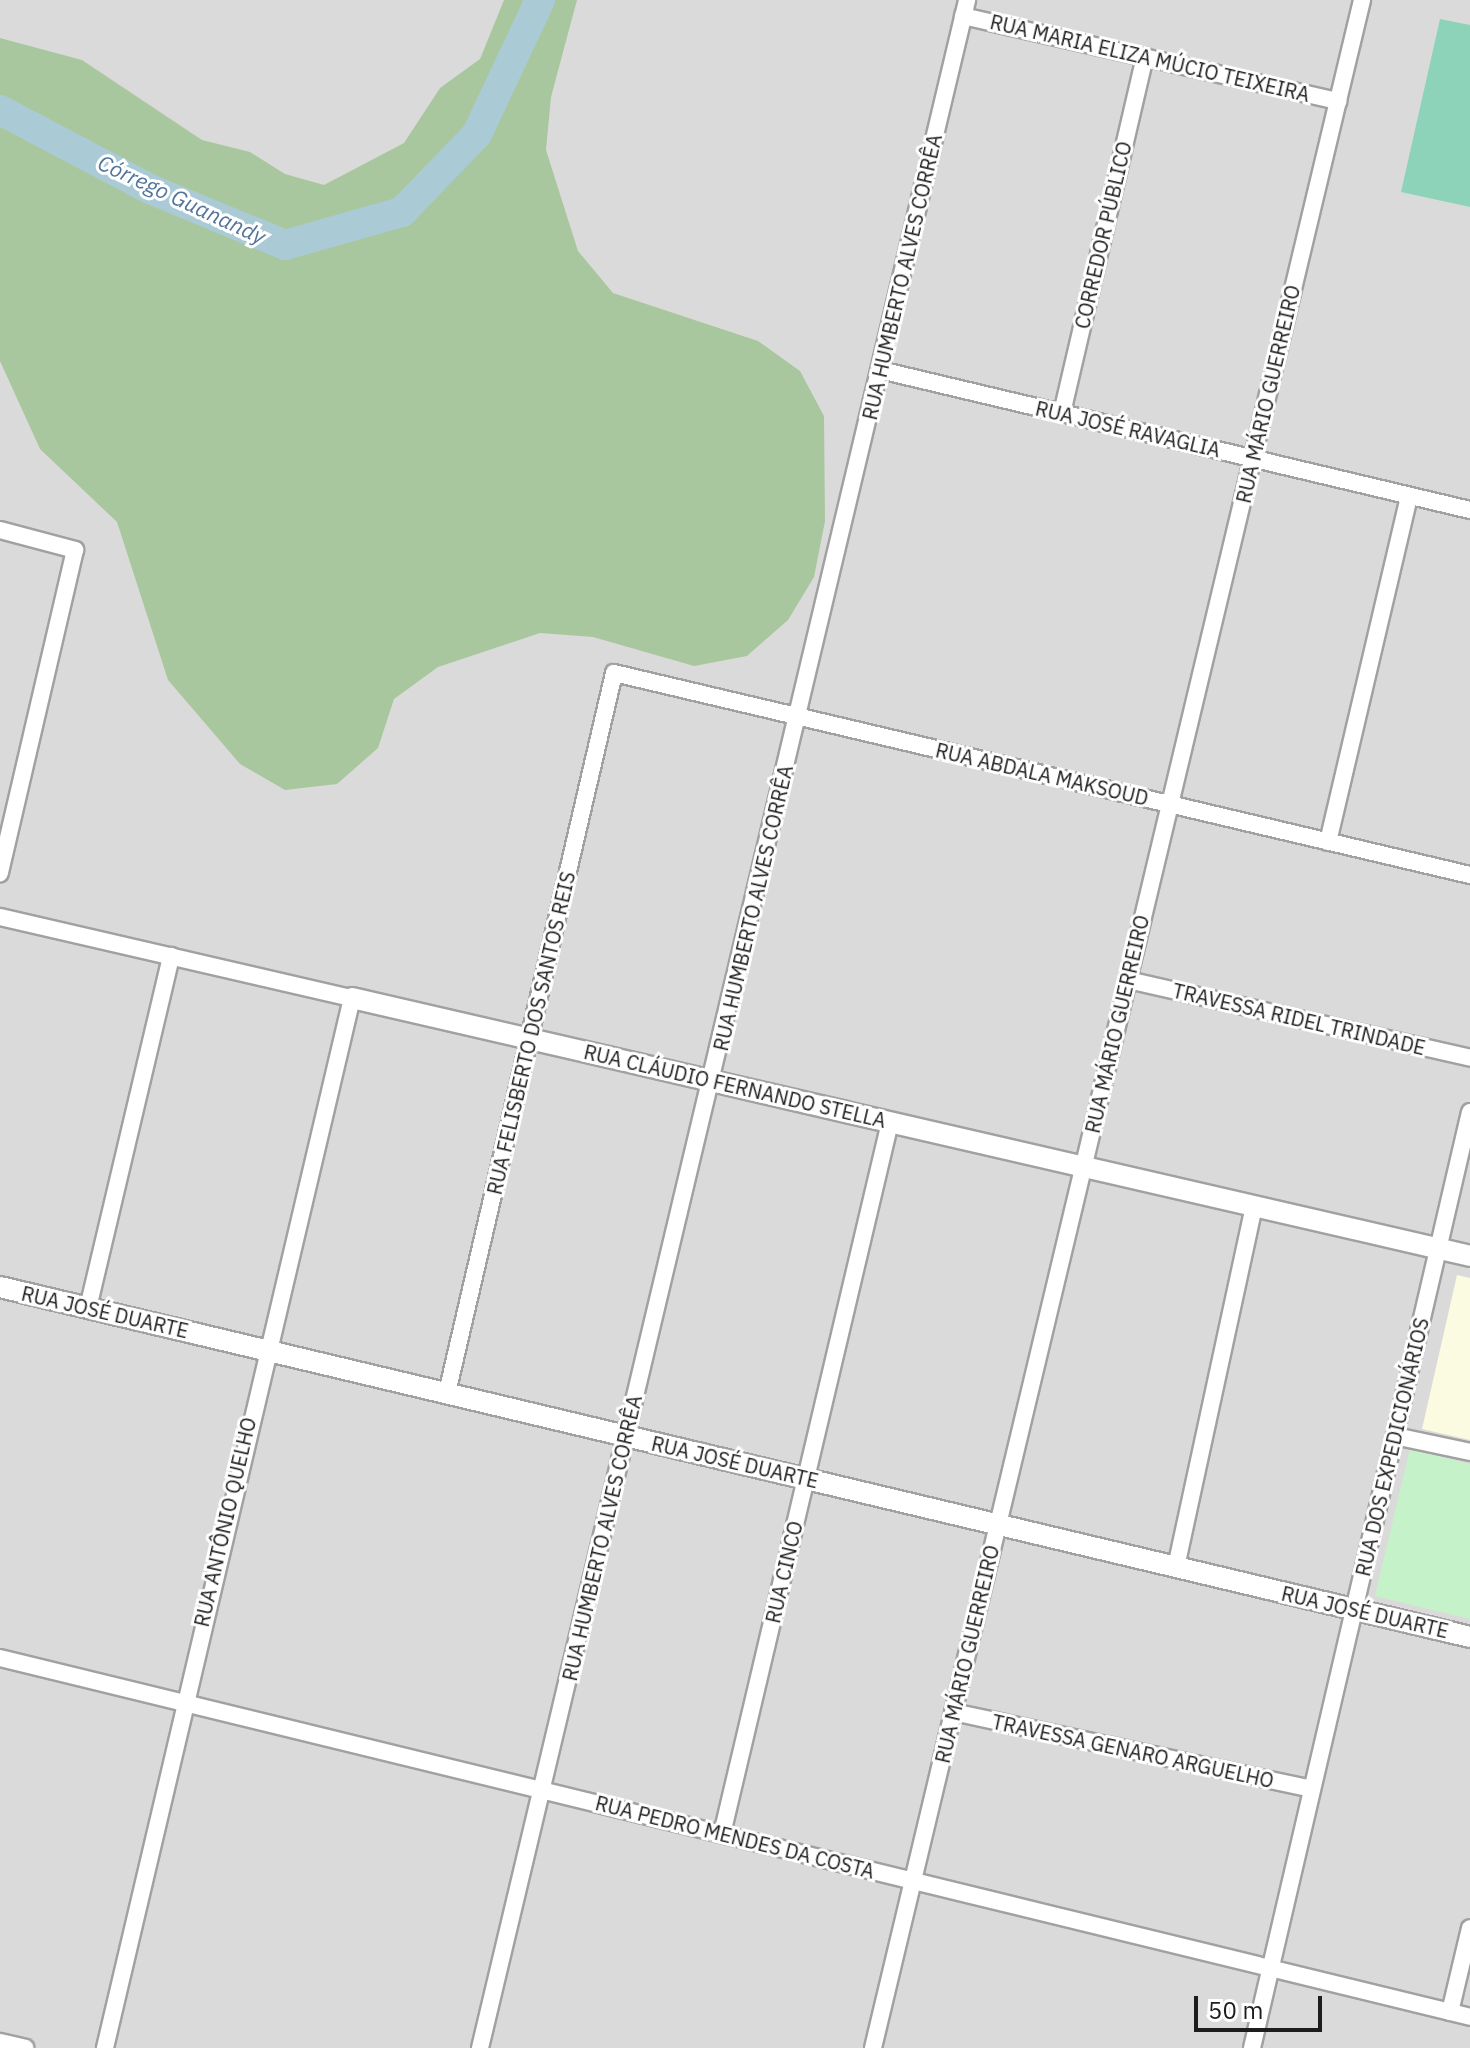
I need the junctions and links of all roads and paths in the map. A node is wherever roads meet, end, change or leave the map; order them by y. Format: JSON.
{"nodes":[{"id":1,"x":1362,"y":0,"type":"edge"},
{"id":2,"x":965,"y":8,"type":"edge"},
{"id":3,"x":1145,"y":57,"type":"junction"},
{"id":4,"x":1338,"y":101,"type":"junction"},
{"id":5,"x":880,"y":370,"type":"junction"},
{"id":6,"x":1062,"y":413,"type":"junction"},
{"id":7,"x":1252,"y":458,"type":"junction"},
{"id":8,"x":1409,"y":496,"type":"junction"},
{"id":9,"x":1470,"y":510,"type":"edge"},
{"id":10,"x":0,"y":530,"type":"edge"},
{"id":11,"x":614,"y":673,"type":"joint"},
{"id":12,"x":799,"y":716,"type":"junction"},
{"id":13,"x":1170,"y":804,"type":"junction"},
{"id":14,"x":1328,"y":842,"type":"junction"},
{"id":15,"x":0,"y":873,"type":"edge"},
{"id":16,"x":1470,"y":875,"type":"edge"},
{"id":17,"x":0,"y":917,"type":"edge"},
{"id":18,"x":171,"y":956,"type":"junction"},
{"id":19,"x":1128,"y":980,"type":"junction"},
{"id":20,"x":352,"y":998,"type":"junction"},
{"id":21,"x":531,"y":1039,"type":"junction"},
{"id":22,"x":1470,"y":1058,"type":"edge"},
{"id":23,"x":712,"y":1081,"type":"junction"},
{"id":24,"x":1470,"y":1112,"type":"edge"},
{"id":25,"x":890,"y":1122,"type":"junction"},
{"id":26,"x":1083,"y":1167,"type":"junction"},
{"id":27,"x":1254,"y":1206,"type":"junction"},
{"id":28,"x":1438,"y":1248,"type":"junction"},
{"id":29,"x":1470,"y":1256,"type":"edge"},
{"id":30,"x":0,"y":1287,"type":"edge"},
{"id":31,"x":88,"y":1308,"type":"junction"},
{"id":32,"x":265,"y":1350,"type":"junction"},
{"id":33,"x":447,"y":1393,"type":"junction"},
{"id":34,"x":627,"y":1436,"type":"junction"},
{"id":35,"x":1395,"y":1436,"type":"junction"},
{"id":36,"x":1470,"y":1452,"type":"edge"},
{"id":37,"x":806,"y":1479,"type":"junction"},
{"id":38,"x":998,"y":1524,"type":"junction"},
{"id":39,"x":1176,"y":1567,"type":"junction"},
{"id":40,"x":1354,"y":1609,"type":"junction"},
{"id":41,"x":1470,"y":1637,"type":"edge"},
{"id":42,"x":0,"y":1658,"type":"edge"},
{"id":43,"x":184,"y":1703,"type":"junction"},
{"id":44,"x":953,"y":1712,"type":"junction"},
{"id":45,"x":1312,"y":1789,"type":"junction"},
{"id":46,"x":542,"y":1790,"type":"junction"},
{"id":47,"x":722,"y":1834,"type":"junction"},
{"id":48,"x":913,"y":1881,"type":"junction"},
{"id":49,"x":1470,"y":1928,"type":"edge"},
{"id":50,"x":1271,"y":1968,"type":"junction"},
{"id":51,"x":1450,"y":2012,"type":"junction"},
{"id":52,"x":1470,"y":2017,"type":"edge"},
{"id":53,"x":0,"y":2042,"type":"edge"},
{"id":54,"x":25,"y":2048,"type":"edge"},
{"id":55,"x":105,"y":2048,"type":"edge"},
{"id":56,"x":480,"y":2048,"type":"edge"},
{"id":57,"x":873,"y":2048,"type":"edge"},
{"id":58,"x":1252,"y":2048,"type":"edge"}],
"edges":[{"from":1,"to":4,"type":"street","name":"RUA MÁRIO GUERREIRO"},
{"from":2,"to":3,"type":"street","name":"RUA MARIA ELIZA MÚCIO TEIXEIRA"},
{"from":2,"to":5,"type":"street","name":"RUA HUMBERTO ALVES CORRÊA"},
{"from":3,"to":4,"type":"street","name":"RUA MARIA ELIZA MÚCIO TEIXEIRA"},
{"from":3,"to":6,"type":"street","name":"CORREDOR PÚBLICO"},
{"from":4,"to":7,"type":"street","name":"RUA MÁRIO GUERREIRO"},
{"from":5,"to":6,"type":"street","name":"RUA JOSÉ RAVAGLIA"},
{"from":5,"to":12,"type":"street","name":"RUA HUMBERTO ALVES CORRÊA"},
{"from":6,"to":7,"type":"street","name":"RUA JOSÉ RAVAGLIA"},
{"from":7,"to":8,"type":"street","name":"RUA JOSÉ RAVAGLIA"},
{"from":7,"to":13,"type":"street","name":"RUA MÁRIO GUERREIRO"},
{"from":8,"to":9,"type":"street","name":"RUA JOSÉ RAVAGLIA"},
{"from":8,"to":14,"type":"street"},
{"from":10,"to":15,"type":"street"},
{"from":11,"to":12,"type":"street","name":"RUA ABDALA MAKSOUD"},
{"from":11,"to":21,"type":"street","name":"RUA FELISBERTO DOS SANTOS REIS"},
{"from":12,"to":13,"type":"street","name":"RUA ABDALA MAKSOUD"},
{"from":12,"to":23,"type":"street","name":"RUA HUMBERTO ALVES CORRÊA"},
{"from":13,"to":14,"type":"street","name":"RUA ABDALA MAKSOUD"},
{"from":13,"to":19,"type":"street","name":"RUA MÁRIO GUERREIRO"},
{"from":14,"to":16,"type":"street","name":"RUA ABDALA MAKSOUD"},
{"from":17,"to":18,"type":"street","name":"RUA CLÁUDIO FERNANDO STELLA"},
{"from":18,"to":20,"type":"street","name":"RUA CLÁUDIO FERNANDO STELLA"},
{"from":18,"to":31,"type":"street"},
{"from":19,"to":22,"type":"street","name":"TRAVESSA RIDEL TRINDADE"},
{"from":19,"to":26,"type":"street","name":"RUA MÁRIO GUERREIRO"},
{"from":20,"to":21,"type":"street","name":"RUA CLÁUDIO FERNANDO STELLA"},
{"from":20,"to":32,"type":"street","name":"RUA ANTÔNIO QUELHO"},
{"from":21,"to":23,"type":"street","name":"RUA CLÁUDIO FERNANDO STELLA"},
{"from":21,"to":33,"type":"street","name":"RUA FELISBERTO DOS SANTOS REIS"},
{"from":23,"to":25,"type":"street","name":"RUA CLÁUDIO FERNANDO STELLA"},
{"from":23,"to":34,"type":"street","name":"RUA HUMBERTO ALVES CORRÊA"},
{"from":24,"to":28,"type":"street","name":"RUA DOS EXPEDICIONÁRIOS"},
{"from":25,"to":26,"type":"street","name":"RUA CLÁUDIO FERNANDO STELLA"},
{"from":25,"to":37,"type":"street","name":"RUA CINCO"},
{"from":26,"to":27,"type":"street","name":"RUA CLÁUDIO FERNANDO STELLA"},
{"from":26,"to":38,"type":"street","name":"RUA MÁRIO GUERREIRO"},
{"from":27,"to":28,"type":"street","name":"RUA CLÁUDIO FERNANDO STELLA"},
{"from":27,"to":39,"type":"street"},
{"from":28,"to":29,"type":"street","name":"RUA CLÁUDIO FERNANDO STELLA"},
{"from":28,"to":35,"type":"street","name":"RUA DOS EXPEDICIONÁRIOS"},
{"from":30,"to":31,"type":"street","name":"RUA JOSÉ DUARTE"},
{"from":31,"to":32,"type":"street","name":"RUA JOSÉ DUARTE"},
{"from":32,"to":33,"type":"street","name":"RUA JOSÉ DUARTE"},
{"from":32,"to":43,"type":"street","name":"RUA ANTÔNIO QUELHO"},
{"from":33,"to":34,"type":"street","name":"RUA JOSÉ DUARTE"},
{"from":34,"to":37,"type":"street","name":"RUA JOSÉ DUARTE"},
{"from":34,"to":46,"type":"street","name":"RUA HUMBERTO ALVES CORRÊA"},
{"from":35,"to":36,"type":"street"},
{"from":35,"to":40,"type":"street","name":"RUA DOS EXPEDICIONÁRIOS"},
{"from":37,"to":38,"type":"street","name":"RUA JOSÉ DUARTE"},
{"from":37,"to":47,"type":"street","name":"RUA CINCO"},
{"from":38,"to":39,"type":"street","name":"RUA JOSÉ DUARTE"},
{"from":38,"to":44,"type":"street","name":"RUA MÁRIO GUERREIRO"},
{"from":39,"to":40,"type":"street","name":"RUA JOSÉ DUARTE"},
{"from":40,"to":41,"type":"street","name":"RUA JOSÉ DUARTE"},
{"from":40,"to":45,"type":"street","name":"RUA DOS EXPEDICIONÁRIOS"},
{"from":42,"to":43,"type":"street","name":"RUA PEDRO MENDES DA COSTA"},
{"from":43,"to":46,"type":"street","name":"RUA PEDRO MENDES DA COSTA"},
{"from":43,"to":55,"type":"street","name":"RUA ANTÔNIO QUELHO"},
{"from":44,"to":45,"type":"street","name":"TRAVESSA GENARO ARGUELHO"},
{"from":44,"to":48,"type":"street","name":"RUA MÁRIO GUERREIRO"},
{"from":45,"to":50,"type":"street","name":"RUA DOS EXPEDICIONÁRIOS"},
{"from":46,"to":47,"type":"street","name":"RUA PEDRO MENDES DA COSTA"},
{"from":46,"to":56,"type":"street","name":"RUA HUMBERTO ALVES CORRÊA"},
{"from":47,"to":48,"type":"street","name":"RUA PEDRO MENDES DA COSTA"},
{"from":48,"to":50,"type":"street","name":"RUA PEDRO MENDES DA COSTA"},
{"from":48,"to":57,"type":"street","name":"RUA MÁRIO GUERREIRO"},
{"from":49,"to":51,"type":"street"},
{"from":50,"to":51,"type":"street","name":"RUA PEDRO MENDES DA COSTA"},
{"from":50,"to":58,"type":"street","name":"RUA DOS EXPEDICIONÁRIOS"},
{"from":51,"to":52,"type":"street","name":"RUA PEDRO MENDES DA COSTA"},
{"from":53,"to":54,"type":"street"}]}
